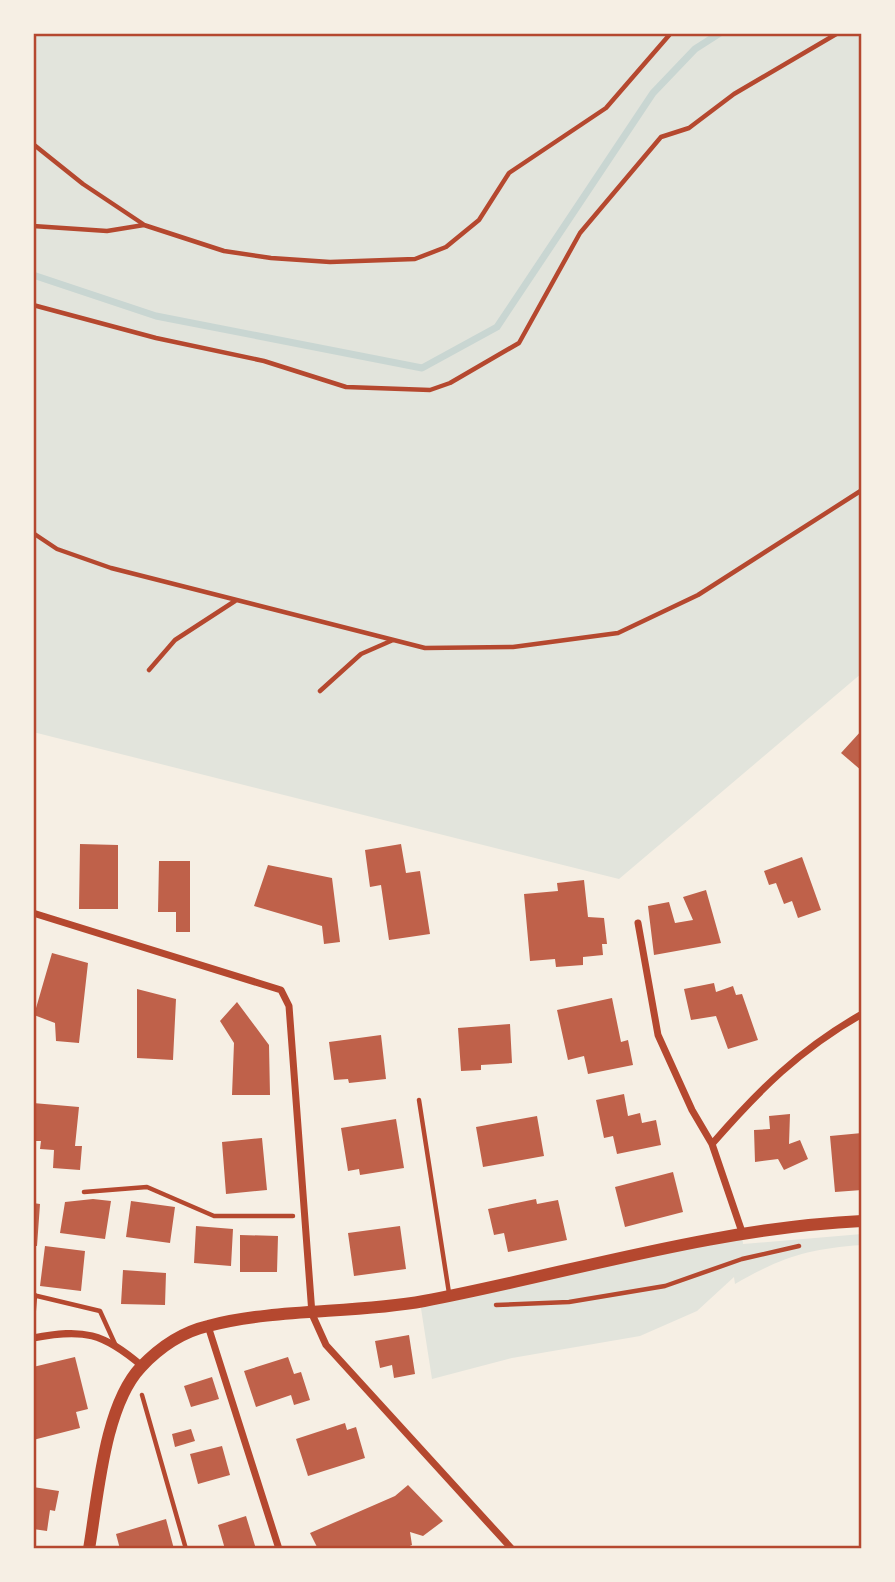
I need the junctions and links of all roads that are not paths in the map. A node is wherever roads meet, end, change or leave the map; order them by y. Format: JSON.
{"nodes":[{"id":1,"x":33,"y":913,"type":"edge"},
{"id":2,"x":638,"y":923,"type":"dead end"},
{"id":3,"x":862,"y":1014,"type":"edge"},
{"id":4,"x":419,"y":1100,"type":"dead end"},
{"id":5,"x":712,"y":1144,"type":"junction"},
{"id":6,"x":862,"y":1221,"type":"edge"},
{"id":7,"x":742,"y":1232,"type":"junction"},
{"id":8,"x":34,"y":1295,"type":"edge"},
{"id":9,"x":449,"y":1296,"type":"junction"},
{"id":10,"x":312,"y":1314,"type":"junction"},
{"id":11,"x":33,"y":1321,"type":"edge"},
{"id":12,"x":208,"y":1326,"type":"junction"},
{"id":13,"x":33,"y":1338,"type":"edge"},
{"id":14,"x":115,"y":1343,"type":"junction"},
{"id":15,"x":142,"y":1366,"type":"junction"},
{"id":16,"x":89,"y":1549,"type":"edge"},
{"id":17,"x":279,"y":1549,"type":"edge"},
{"id":18,"x":512,"y":1549,"type":"edge"}],
"edges":[{"from":1,"to":10,"type":"street"},
{"from":2,"to":5,"type":"street"},
{"from":3,"to":5,"type":"street"},
{"from":4,"to":9,"type":"lane"},
{"from":5,"to":7,"type":"street"},
{"from":6,"to":7,"type":"street"},
{"from":7,"to":9,"type":"street"},
{"from":8,"to":11,"type":"lane"},
{"from":8,"to":14,"type":"lane"},
{"from":9,"to":10,"type":"street"},
{"from":10,"to":12,"type":"street"},
{"from":10,"to":18,"type":"street"},
{"from":12,"to":15,"type":"street"},
{"from":12,"to":17,"type":"street"},
{"from":13,"to":14,"type":"street"},
{"from":14,"to":15,"type":"street"},
{"from":15,"to":16,"type":"street"}]}
